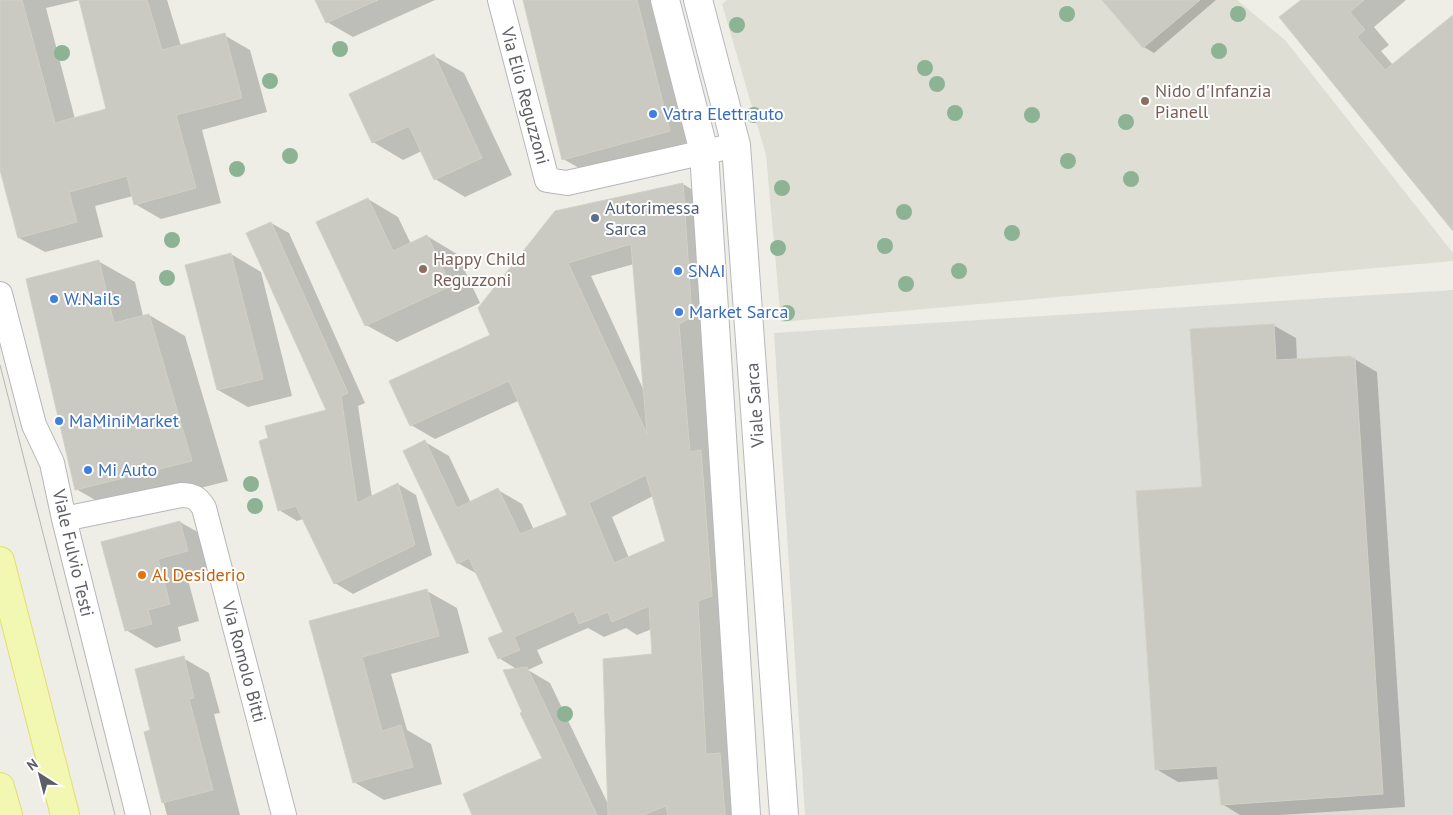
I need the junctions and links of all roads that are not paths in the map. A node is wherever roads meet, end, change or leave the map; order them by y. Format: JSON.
{"nodes":[{"id":1,"x":500,"y":0,"type":"edge"},
{"id":2,"x":665,"y":0,"type":"edge"},
{"id":3,"x":698,"y":0,"type":"edge"},
{"id":4,"x":736,"y":145,"type":"junction"},
{"id":5,"x":704,"y":152,"type":"junction"},
{"id":6,"x":0,"y":294,"type":"edge"},
{"id":7,"x":64,"y":519,"type":"junction"},
{"id":8,"x":0,"y":561,"type":"edge"},
{"id":9,"x":0,"y":787,"type":"edge"},
{"id":10,"x":8,"y":815,"type":"edge"},
{"id":11,"x":65,"y":815,"type":"edge"},
{"id":12,"x":138,"y":815,"type":"edge"},
{"id":13,"x":284,"y":815,"type":"edge"},
{"id":14,"x":746,"y":815,"type":"edge"},
{"id":15,"x":784,"y":815,"type":"edge"}],
"edges":[{"from":1,"to":5,"type":"street","name":"Via Elio Reguzzoni"},
{"from":2,"to":5,"type":"street","name":"Viale Sarca"},
{"from":3,"to":4,"type":"street","name":"Viale Sarca"},
{"from":4,"to":5,"type":"street","name":"Via Elio Reguzzoni"},
{"from":4,"to":15,"type":"street","name":"Viale Sarca"},
{"from":5,"to":14,"type":"street","name":"Viale Sarca"},
{"from":6,"to":7,"type":"street","name":"Viale Fulvio Testi"},
{"from":7,"to":12,"type":"street","name":"Viale Fulvio Testi"},
{"from":7,"to":13,"type":"street","name":"Via Romolo Bitti"},
{"from":8,"to":11,"type":"main road"},
{"from":9,"to":10,"type":"main road"}]}
